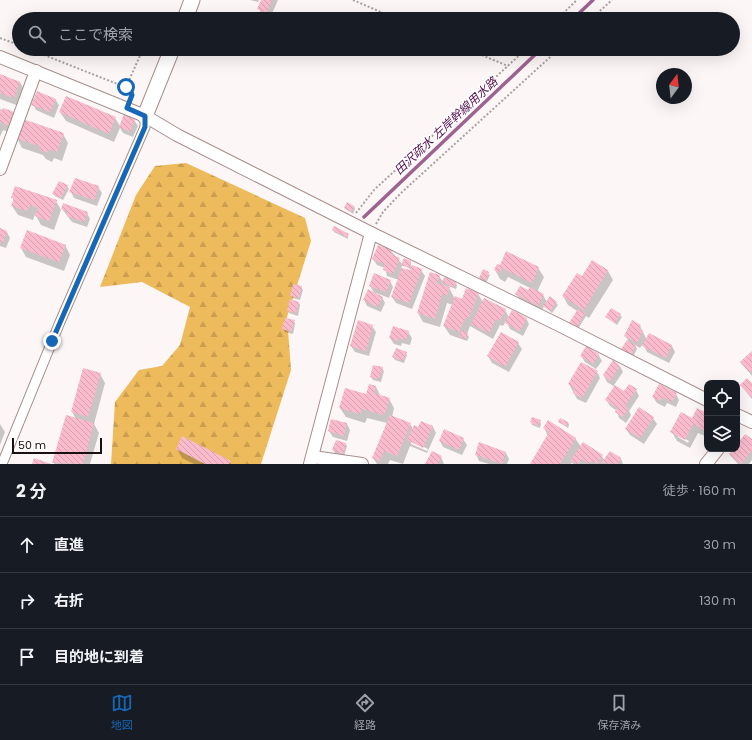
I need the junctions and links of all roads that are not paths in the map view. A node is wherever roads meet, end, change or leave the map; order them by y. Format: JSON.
{"nodes":[{"id":1,"x":192,"y":0,"type":"edge"},
{"id":2,"x":187,"y":12,"type":"edge"},
{"id":3,"x":169,"y":56,"type":"edge"},
{"id":4,"x":0,"y":57,"type":"edge"},
{"id":5,"x":36,"y":71,"type":"junction"},
{"id":6,"x":145,"y":116,"type":"junction"},
{"id":7,"x":0,"y":170,"type":"edge"},
{"id":8,"x":371,"y":233,"type":"junction"},
{"id":9,"x":704,"y":398,"type":"edge"},
{"id":10,"x":716,"y":452,"type":"edge"},
{"id":11,"x":312,"y":460,"type":"edge"},
{"id":12,"x":2,"y":464,"type":"edge"},
{"id":13,"x":362,"y":464,"type":"edge"},
{"id":14,"x":706,"y":464,"type":"edge"}],
"edges":[{"from":1,"to":2,"type":"street"},
{"from":3,"to":6,"type":"street"},
{"from":4,"to":5,"type":"street"},
{"from":5,"to":6,"type":"street"},
{"from":5,"to":7,"type":"street"},
{"from":6,"to":8,"type":"street"},
{"from":6,"to":12,"type":"street"},
{"from":8,"to":9,"type":"street"},
{"from":8,"to":11,"type":"street"},
{"from":10,"to":14,"type":"street"},
{"from":11,"to":13,"type":"street"}]}
